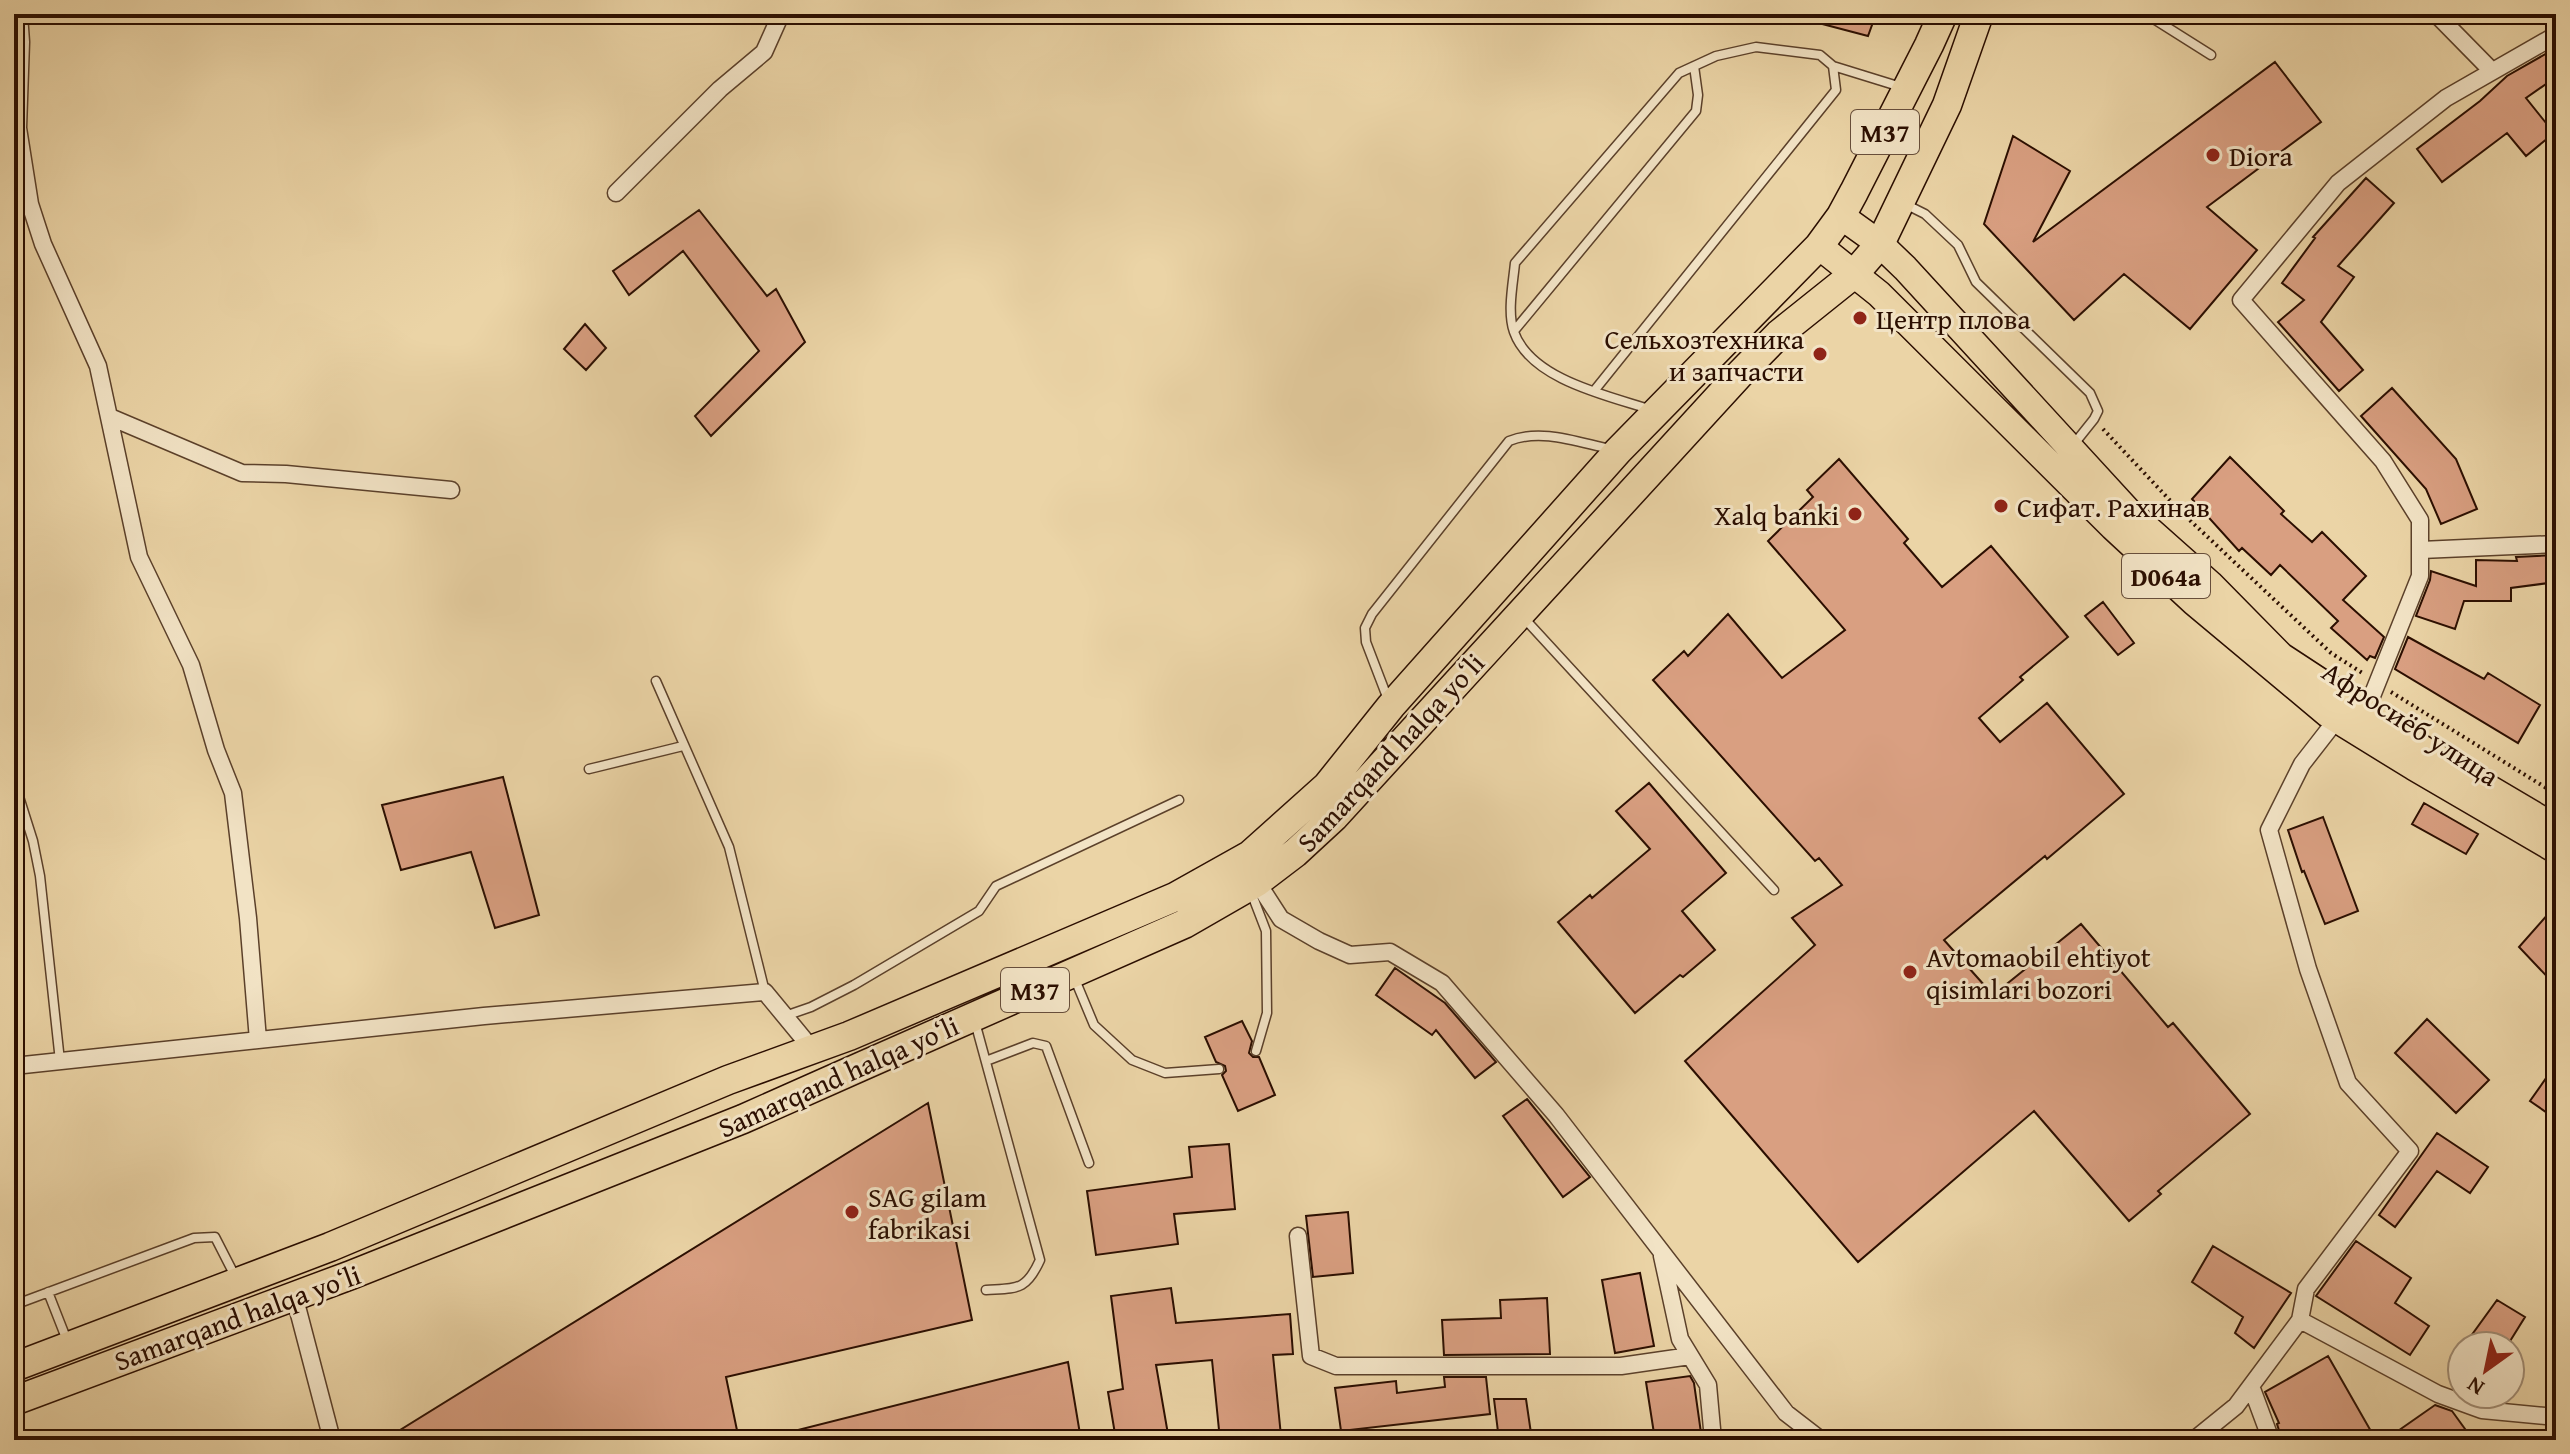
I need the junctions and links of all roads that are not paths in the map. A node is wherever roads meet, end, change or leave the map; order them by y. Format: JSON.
{"nodes":[{"id":1,"x":19,"y":14,"type":"edge"},
{"id":2,"x":781,"y":14,"type":"edge"},
{"id":3,"x":1943,"y":14,"type":"edge"},
{"id":4,"x":1979,"y":14,"type":"edge"},
{"id":5,"x":2146,"y":14,"type":"edge"},
{"id":6,"x":2436,"y":14,"type":"edge"},
{"id":7,"x":2556,"y":35,"type":"edge"},
{"id":8,"x":2211,"y":55,"type":"dead end"},
{"id":9,"x":1694,"y":66,"type":"junction"},
{"id":10,"x":1833,"y":66,"type":"junction"},
{"id":11,"x":2492,"y":71,"type":"junction"},
{"id":12,"x":1906,"y":89,"type":"junction"},
{"id":13,"x":616,"y":193,"type":"dead end"},
{"id":14,"x":1902,"y":202,"type":"junction"},
{"id":15,"x":1841,"y":216,"type":"junction"},
{"id":16,"x":1880,"y":244,"type":"junction"},
{"id":17,"x":1819,"y":246,"type":"junction"},
{"id":18,"x":1854,"y":274,"type":"junction"},
{"id":19,"x":1514,"y":332,"type":"junction"},
{"id":20,"x":1594,"y":391,"type":"junction"},
{"id":21,"x":1657,"y":412,"type":"junction"},
{"id":22,"x":110,"y":417,"type":"junction"},
{"id":23,"x":2071,"y":448,"type":"junction"},
{"id":24,"x":1618,"y":451,"type":"junction"},
{"id":25,"x":451,"y":490,"type":"dead end"},
{"id":26,"x":2556,"y":544,"type":"edge"},
{"id":27,"x":2421,"y":550,"type":"junction"},
{"id":28,"x":1519,"y":614,"type":"junction"},
{"id":29,"x":656,"y":681,"type":"dead end"},
{"id":30,"x":1391,"y":706,"type":"junction"},
{"id":31,"x":2366,"y":711,"type":"junction"},
{"id":32,"x":2337,"y":719,"type":"junction"},
{"id":33,"x":683,"y":746,"type":"junction"},
{"id":34,"x":589,"y":769,"type":"dead end"},
{"id":35,"x":14,"y":781,"type":"edge"},
{"id":36,"x":1179,"y":800,"type":"dead end"},
{"id":37,"x":2556,"y":828,"type":"edge"},
{"id":38,"x":2556,"y":850,"type":"edge"},
{"id":39,"x":1253,"y":884,"type":"junction"},
{"id":40,"x":1774,"y":890,"type":"dead end"},
{"id":41,"x":1072,"y":973,"type":"junction"},
{"id":42,"x":765,"y":992,"type":"junction"},
{"id":43,"x":785,"y":1016,"type":"junction"},
{"id":44,"x":974,"y":1017,"type":"junction"},
{"id":45,"x":849,"y":1036,"type":"junction"},
{"id":46,"x":258,"y":1040,"type":"junction"},
{"id":47,"x":812,"y":1049,"type":"junction"},
{"id":48,"x":1256,"y":1051,"type":"dead end"},
{"id":49,"x":60,"y":1061,"type":"junction"},
{"id":50,"x":986,"y":1061,"type":"junction"},
{"id":51,"x":14,"y":1066,"type":"edge"},
{"id":52,"x":860,"y":1067,"type":"junction"},
{"id":53,"x":1219,"y":1069,"type":"dead end"},
{"id":54,"x":1089,"y":1163,"type":"dead end"},
{"id":55,"x":1298,"y":1236,"type":"dead end"},
{"id":56,"x":1661,"y":1252,"type":"junction"},
{"id":57,"x":238,"y":1282,"type":"junction"},
{"id":58,"x":986,"y":1290,"type":"dead end"},
{"id":59,"x":48,"y":1292,"type":"junction"},
{"id":60,"x":294,"y":1295,"type":"junction"},
{"id":61,"x":14,"y":1305,"type":"edge"},
{"id":62,"x":2300,"y":1320,"type":"junction"},
{"id":63,"x":69,"y":1346,"type":"junction"},
{"id":64,"x":1690,"y":1356,"type":"junction"},
{"id":65,"x":14,"y":1367,"type":"edge"},
{"id":66,"x":2251,"y":1386,"type":"junction"},
{"id":67,"x":14,"y":1401,"type":"edge"},
{"id":68,"x":2556,"y":1417,"type":"edge"},
{"id":69,"x":332,"y":1440,"type":"edge"},
{"id":70,"x":1713,"y":1440,"type":"edge"},
{"id":71,"x":1821,"y":1440,"type":"edge"},
{"id":72,"x":2194,"y":1440,"type":"edge"},
{"id":73,"x":2271,"y":1440,"type":"edge"}],
"edges":[{"from":1,"to":22,"type":"street"},
{"from":2,"to":13,"type":"street"},
{"from":3,"to":12,"type":"highway","name":"Samarqand halqa yoʻli","number":"M37"},
{"from":4,"to":14,"type":"highway","name":"Samarqand halqa yoʻli","number":"M37"},
{"from":5,"to":8,"type":"lane"},
{"from":6,"to":11,"type":"street"},
{"from":7,"to":11,"type":"street"},
{"from":9,"to":10,"type":"lane"},
{"from":9,"to":19,"type":"lane"},
{"from":9,"to":19,"type":"lane"},
{"from":10,"to":12,"type":"lane"},
{"from":10,"to":20,"type":"lane"},
{"from":11,"to":27,"type":"street"},
{"from":12,"to":15,"type":"highway","name":"Samarqand halqa yoʻli","number":"M37"},
{"from":14,"to":16,"type":"highway","name":"Samarqand halqa yoʻli","number":"M37"},
{"from":14,"to":23,"type":"lane"},
{"from":15,"to":16,"type":"main road","name":"Афросиёб улица","number":"D064a"},
{"from":15,"to":17,"type":"highway","name":"Samarqand halqa yoʻli","number":"M37"},
{"from":16,"to":18,"type":"highway","name":"Samarqand halqa yoʻli","number":"M37"},
{"from":16,"to":23,"type":"main road","name":"Афросиёб улица","number":"D064a"},
{"from":17,"to":18,"type":"main road","name":"Афросиёб улица","number":"D064a"},
{"from":17,"to":21,"type":"highway","name":"Samarqand halqa yoʻli","number":"M37"},
{"from":18,"to":28,"type":"highway","name":"Samarqand halqa yoʻli","number":"M37"},
{"from":18,"to":32,"type":"main road","name":"Афросиёб улица","number":"D064a"},
{"from":19,"to":20,"type":"lane"},
{"from":20,"to":21,"type":"lane"},
{"from":21,"to":24,"type":"highway","name":"Samarqand halqa yoʻli","number":"M37"},
{"from":22,"to":25,"type":"street"},
{"from":22,"to":46,"type":"street"},
{"from":23,"to":31,"type":"main road","name":"Афросиёб улица","number":"D064a"},
{"from":24,"to":30,"type":"highway","name":"Samarqand halqa yoʻli","number":"M37"},
{"from":24,"to":30,"type":"lane"},
{"from":26,"to":27,"type":"street"},
{"from":27,"to":31,"type":"street"},
{"from":28,"to":39,"type":"highway","name":"Samarqand halqa yoʻli","number":"M37"},
{"from":28,"to":40,"type":"lane"},
{"from":29,"to":33,"type":"lane"},
{"from":30,"to":45,"type":"highway","name":"Samarqand halqa yoʻli","number":"M37"},
{"from":31,"to":37,"type":"main road","name":"Афросиёб улица","number":"D064a"},
{"from":32,"to":38,"type":"main road","name":"Афросиёб улица","number":"D064a"},
{"from":32,"to":62,"type":"street"},
{"from":33,"to":34,"type":"lane"},
{"from":33,"to":42,"type":"lane"},
{"from":35,"to":49,"type":"lane"},
{"from":36,"to":43,"type":"lane"},
{"from":39,"to":41,"type":"highway","name":"Samarqand halqa yoʻli","number":"M37"},
{"from":39,"to":48,"type":"lane"},
{"from":39,"to":56,"type":"street"},
{"from":41,"to":44,"type":"highway","name":"Samarqand halqa yoʻli","number":"M37"},
{"from":41,"to":53,"type":"lane"},
{"from":42,"to":43,"type":"street"},
{"from":42,"to":46,"type":"street"},
{"from":43,"to":47,"type":"street"},
{"from":44,"to":50,"type":"lane"},
{"from":44,"to":52,"type":"highway","name":"Samarqand halqa yoʻli","number":"M37"},
{"from":45,"to":47,"type":"highway","name":"Samarqand halqa yoʻli","number":"M37"},
{"from":45,"to":52,"type":"highway"},
{"from":46,"to":49,"type":"street"},
{"from":47,"to":57,"type":"highway","name":"Samarqand halqa yoʻli","number":"M37"},
{"from":49,"to":51,"type":"street"},
{"from":50,"to":54,"type":"lane"},
{"from":50,"to":58,"type":"lane"},
{"from":52,"to":60,"type":"highway","name":"Samarqand halqa yoʻli","number":"M37"},
{"from":55,"to":64,"type":"street"},
{"from":56,"to":64,"type":"street"},
{"from":56,"to":71,"type":"street"},
{"from":57,"to":59,"type":"lane"},
{"from":57,"to":63,"type":"highway","name":"Samarqand halqa yoʻli","number":"M37"},
{"from":59,"to":61,"type":"lane"},
{"from":59,"to":63,"type":"lane"},
{"from":60,"to":67,"type":"highway","name":"Samarqand halqa yoʻli","number":"M37"},
{"from":60,"to":69,"type":"street"},
{"from":62,"to":66,"type":"street"},
{"from":62,"to":68,"type":"street"},
{"from":63,"to":65,"type":"highway","name":"Samarqand halqa yoʻli","number":"M37"},
{"from":64,"to":70,"type":"street"},
{"from":66,"to":72,"type":"street"},
{"from":66,"to":73,"type":"street"}]}
